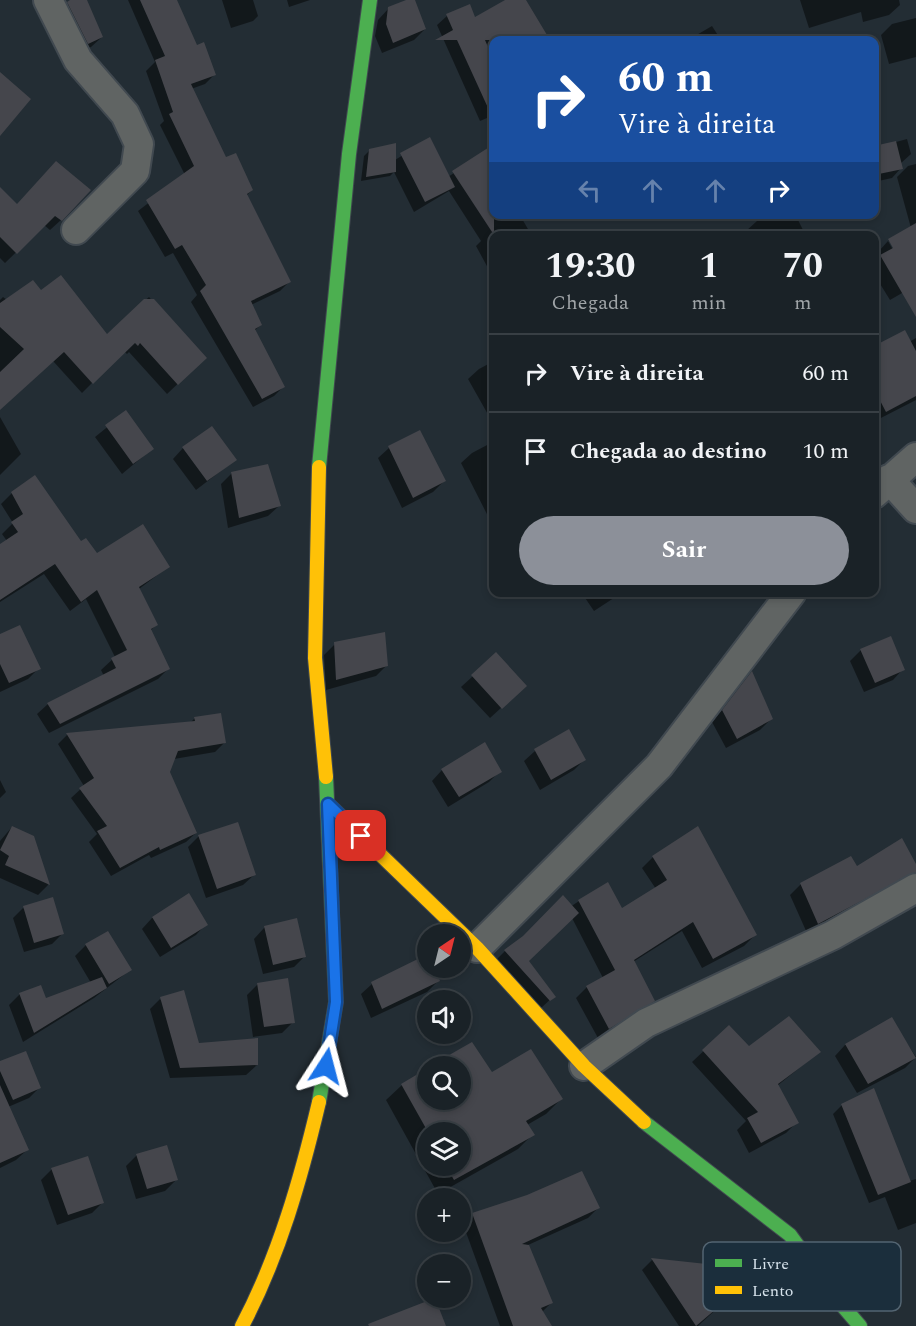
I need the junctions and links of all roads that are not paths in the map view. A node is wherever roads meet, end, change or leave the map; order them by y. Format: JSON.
{"nodes":[{"id":1,"x":48,"y":0,"type":"edge"},
{"id":2,"x":370,"y":0,"type":"edge"},
{"id":3,"x":76,"y":230,"type":"dead end"},
{"id":4,"x":916,"y":457,"type":"edge"},
{"id":5,"x":882,"y":487,"type":"edge"},
{"id":6,"x":916,"y":509,"type":"edge"},
{"id":7,"x":788,"y":597,"type":"edge"},
{"id":8,"x":328,"y":804,"type":"junction"},
{"id":9,"x":916,"y":888,"type":"edge"},
{"id":10,"x":477,"y":948,"type":"junction"},
{"id":11,"x":584,"y":1066,"type":"junction"},
{"id":12,"x":795,"y":1242,"type":"edge"},
{"id":13,"x":847,"y":1311,"type":"edge"},
{"id":14,"x":242,"y":1326,"type":"edge"},
{"id":15,"x":860,"y":1326,"type":"edge"}],
"edges":[{"from":1,"to":3,"type":"street"},
{"from":2,"to":8,"type":"street"},
{"from":4,"to":5,"type":"street"},
{"from":5,"to":6,"type":"street"},
{"from":7,"to":10,"type":"street"},
{"from":8,"to":10,"type":"street"},
{"from":8,"to":14,"type":"street"},
{"from":9,"to":11,"type":"street"},
{"from":10,"to":11,"type":"street"},
{"from":11,"to":12,"type":"street"},
{"from":13,"to":15,"type":"street"}]}
